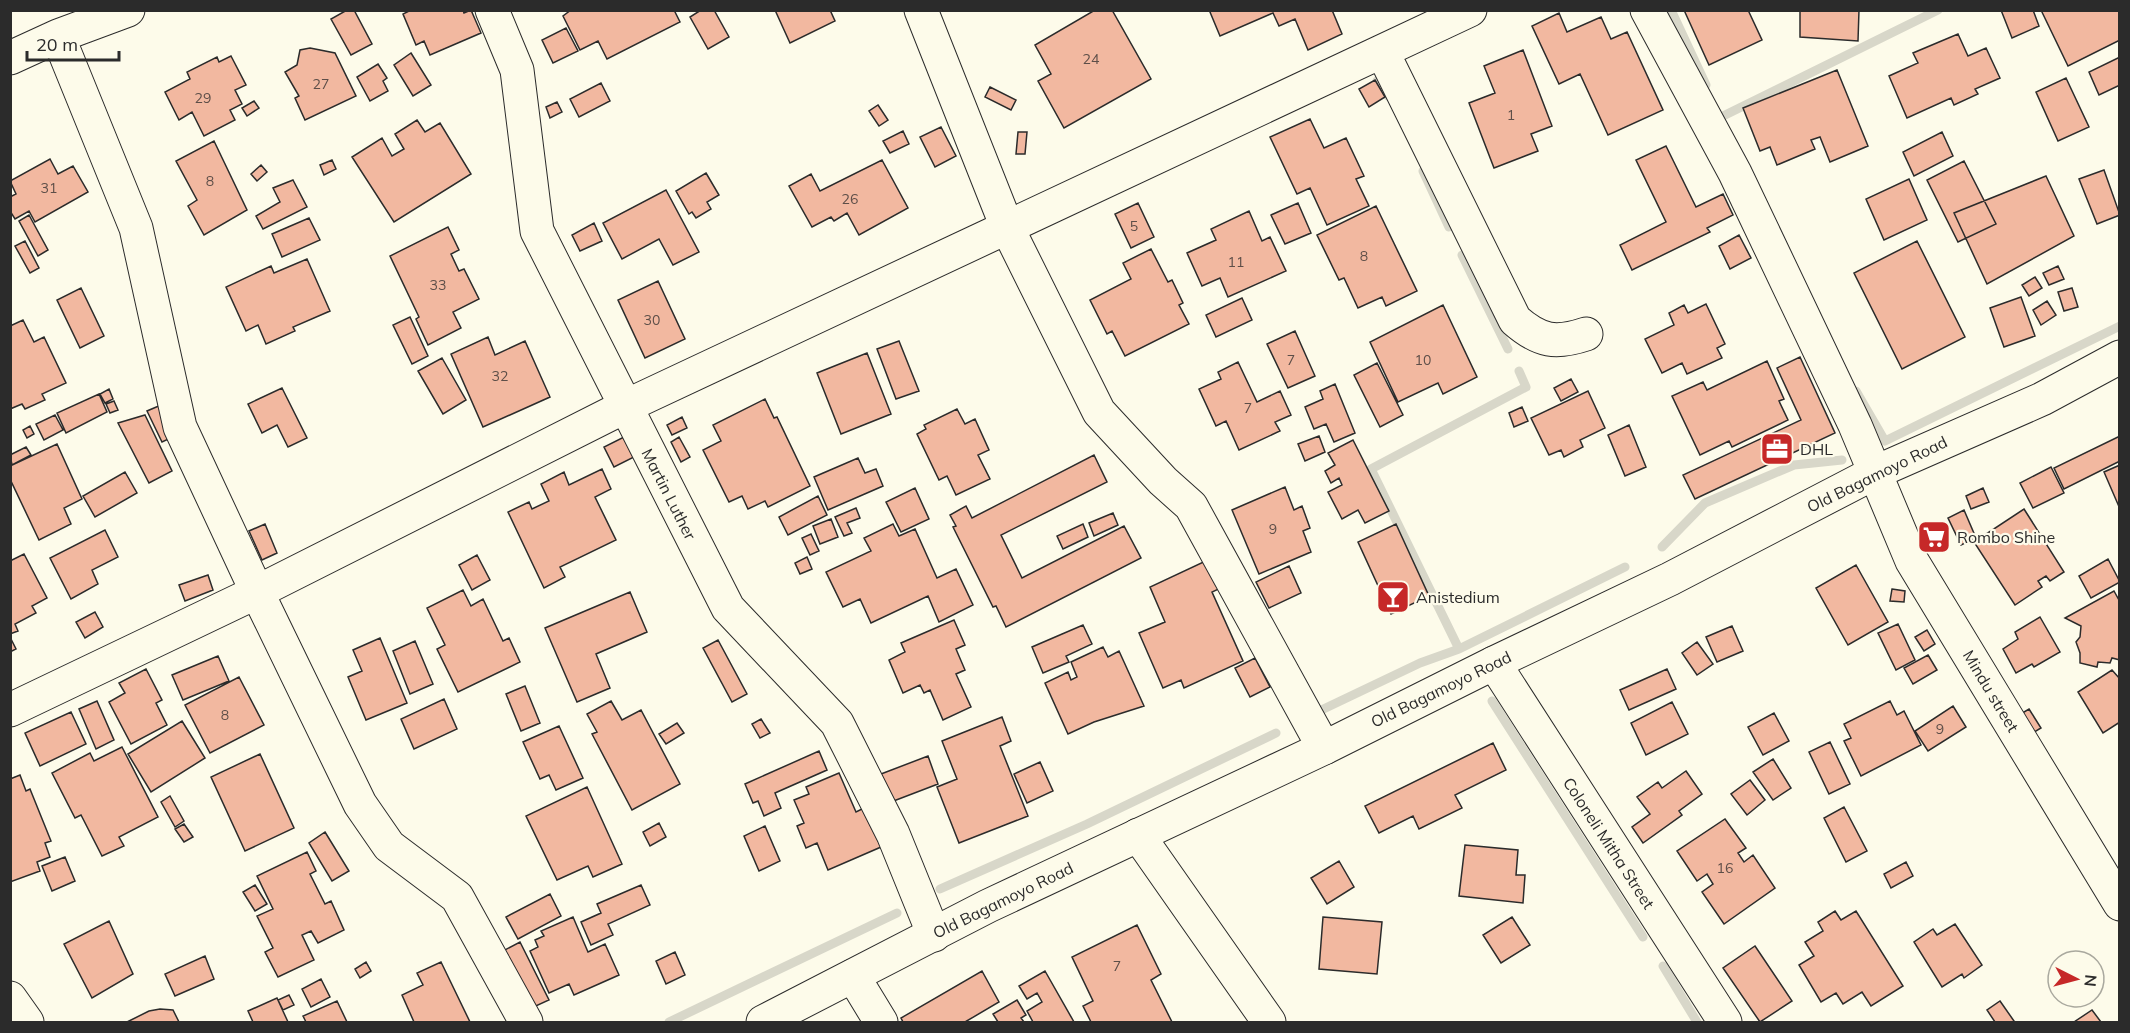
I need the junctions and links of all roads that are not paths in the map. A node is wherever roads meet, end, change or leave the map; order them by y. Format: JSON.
{"nodes":[{"id":1,"x":128,"y":10,"type":"edge"},
{"id":2,"x":492,"y":10,"type":"edge"},
{"id":3,"x":921,"y":10,"type":"edge"},
{"id":4,"x":1470,"y":10,"type":"edge"},
{"id":5,"x":1647,"y":10,"type":"edge"},
{"id":6,"x":58,"y":36,"type":"junction"},
{"id":7,"x":1383,"y":53,"type":"junction"},
{"id":8,"x":10,"y":58,"type":"edge"},
{"id":9,"x":1008,"y":227,"type":"junction"},
{"id":10,"x":1586,"y":334,"type":"dead end"},
{"id":11,"x":2120,"y":357,"type":"edge"},
{"id":12,"x":624,"y":407,"type":"junction"},
{"id":13,"x":1876,"y":472,"type":"junction"},
{"id":14,"x":258,"y":592,"type":"junction"},
{"id":15,"x":1494,"y":663,"type":"junction"},
{"id":16,"x":10,"y":710,"type":"edge"},
{"id":17,"x":1324,"y":748,"type":"junction"},
{"id":18,"x":1138,"y":835,"type":"junction"},
{"id":19,"x":2120,"y":904,"type":"edge"},
{"id":20,"x":934,"y":935,"type":"junction"},
{"id":21,"x":853,"y":976,"type":"junction"},
{"id":22,"x":10,"y":998,"type":"edge"},
{"id":23,"x":27,"y":1023,"type":"edge"},
{"id":24,"x":526,"y":1023,"type":"edge"},
{"id":25,"x":763,"y":1023,"type":"edge"},
{"id":26,"x":881,"y":1023,"type":"edge"},
{"id":27,"x":1269,"y":1023,"type":"edge"},
{"id":28,"x":1725,"y":1023,"type":"edge"}],
"edges":[{"from":1,"to":6,"type":"street"},
{"from":2,"to":12,"type":"street","name":"Martin Luther"},
{"from":3,"to":9,"type":"street"},
{"from":4,"to":7,"type":"street"},
{"from":5,"to":13,"type":"street","name":"Mindu street"},
{"from":6,"to":8,"type":"street"},
{"from":6,"to":14,"type":"street"},
{"from":7,"to":9,"type":"street"},
{"from":7,"to":10,"type":"street"},
{"from":9,"to":12,"type":"street"},
{"from":9,"to":17,"type":"street"},
{"from":11,"to":13,"type":"street","name":"Old Bagamoyo Road"},
{"from":12,"to":14,"type":"street"},
{"from":12,"to":20,"type":"street","name":"Martin Luther"},
{"from":13,"to":15,"type":"street","name":"Old Bagamoyo Road"},
{"from":13,"to":19,"type":"street","name":"Mindu street"},
{"from":14,"to":16,"type":"street"},
{"from":14,"to":24,"type":"street"},
{"from":15,"to":17,"type":"street","name":"Old Bagamoyo Road"},
{"from":15,"to":28,"type":"street","name":"Coloneli Mitha Street"},
{"from":17,"to":18,"type":"street","name":"Old Bagamoyo Road"},
{"from":18,"to":20,"type":"street","name":"Old Bagamoyo Road"},
{"from":18,"to":27,"type":"street"},
{"from":20,"to":21,"type":"street","name":"Old Bagamoyo Road"},
{"from":21,"to":25,"type":"street","name":"Old Bagamoyo Road"},
{"from":21,"to":26,"type":"street"},
{"from":22,"to":23,"type":"street"}]}
